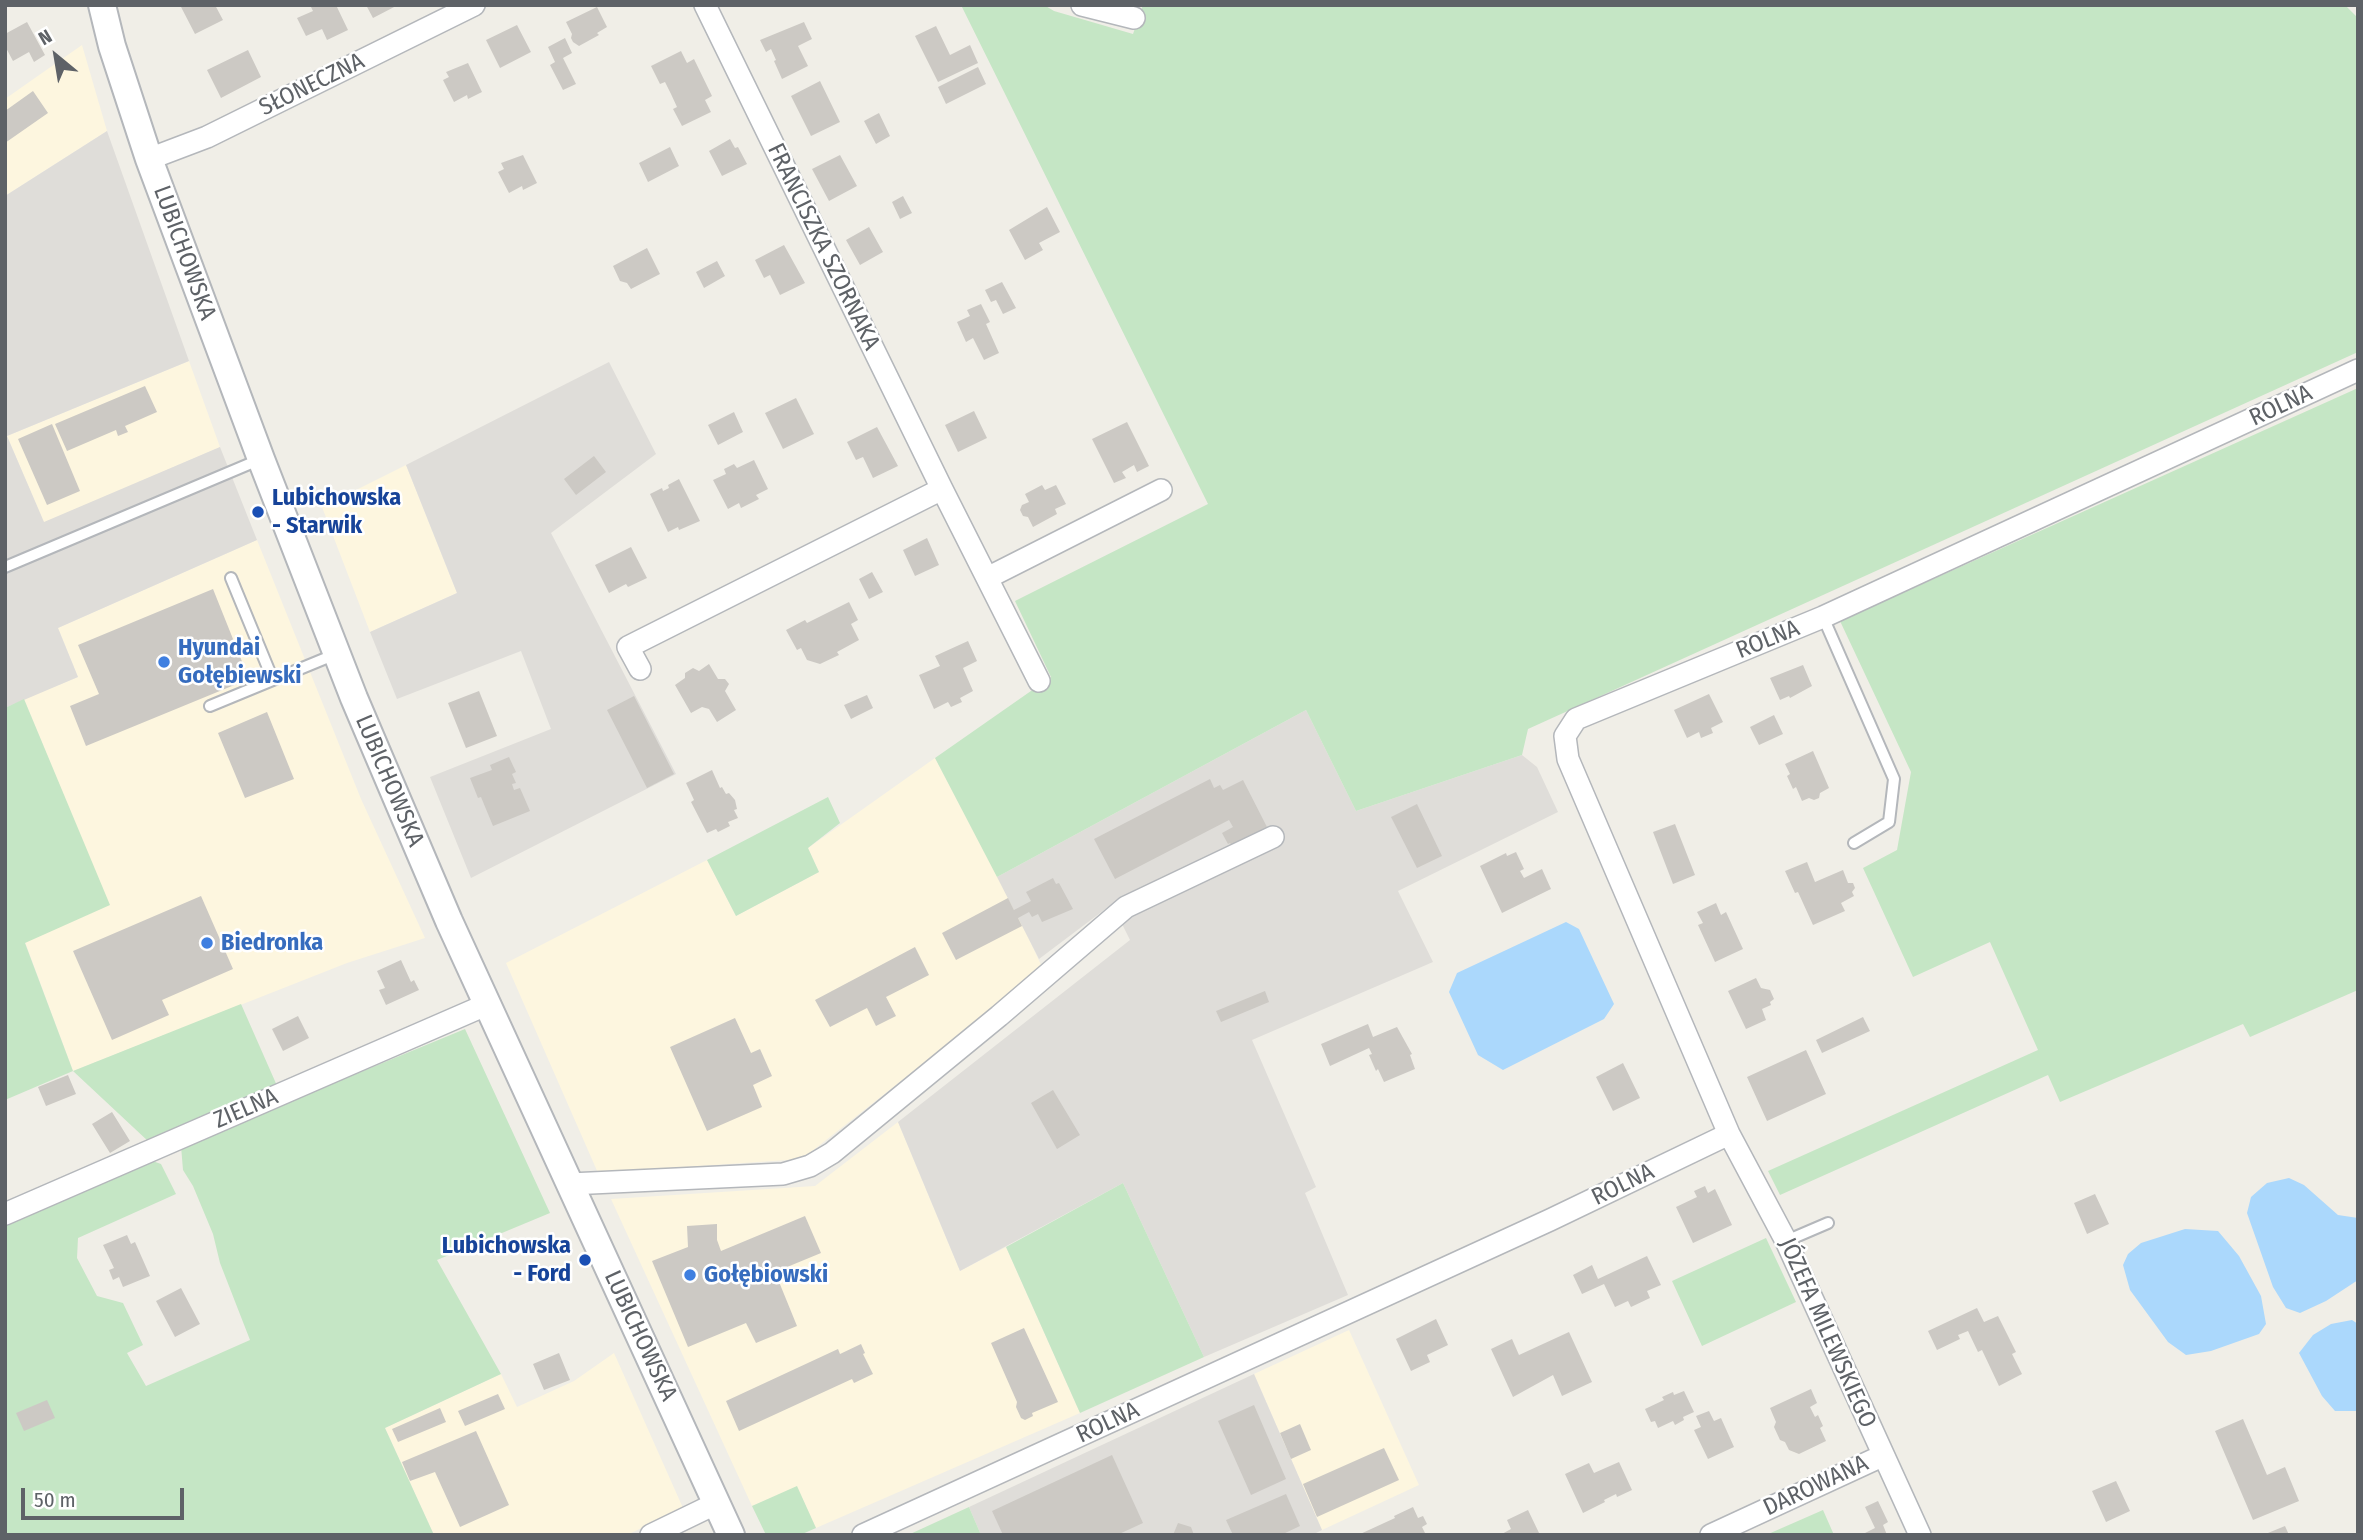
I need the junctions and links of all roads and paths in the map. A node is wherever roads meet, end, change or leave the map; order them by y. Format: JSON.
{"nodes":[{"id":1,"x":102,"y":5,"type":"edge"},
{"id":2,"x":474,"y":5,"type":"edge"},
{"id":3,"x":705,"y":5,"type":"edge"},
{"id":4,"x":1082,"y":5,"type":"edge"},
{"id":5,"x":1134,"y":18,"type":"dead end"},
{"id":6,"x":149,"y":159,"type":"junction"},
{"id":7,"x":2358,"y":370,"type":"edge"},
{"id":8,"x":261,"y":459,"type":"junction"},
{"id":9,"x":942,"y":488,"type":"junction"},
{"id":10,"x":1161,"y":491,"type":"dead end"},
{"id":11,"x":5,"y":567,"type":"edge"},
{"id":12,"x":231,"y":578,"type":"dead end"},
{"id":13,"x":987,"y":578,"type":"junction"},
{"id":14,"x":1823,"y":617,"type":"junction"},
{"id":15,"x":336,"y":654,"type":"junction"},
{"id":16,"x":640,"y":669,"type":"dead end"},
{"id":17,"x":273,"y":680,"type":"junction"},
{"id":18,"x":1039,"y":681,"type":"dead end"},
{"id":19,"x":209,"y":706,"type":"dead end"},
{"id":20,"x":1273,"y":837,"type":"dead end"},
{"id":21,"x":1854,"y":843,"type":"dead end"},
{"id":22,"x":488,"y":1004,"type":"junction"},
{"id":23,"x":1729,"y":1134,"type":"junction"},
{"id":24,"x":570,"y":1184,"type":"junction"},
{"id":25,"x":5,"y":1214,"type":"edge"},
{"id":26,"x":1828,"y":1223,"type":"dead end"},
{"id":27,"x":1786,"y":1241,"type":"junction"},
{"id":28,"x":1882,"y":1456,"type":"junction"},
{"id":29,"x":717,"y":1503,"type":"junction"},
{"id":30,"x":651,"y":1535,"type":"edge"},
{"id":31,"x":731,"y":1535,"type":"edge"},
{"id":32,"x":863,"y":1535,"type":"edge"},
{"id":33,"x":1711,"y":1535,"type":"edge"},
{"id":34,"x":1920,"y":1535,"type":"edge"}],
"edges":[{"from":1,"to":6,"type":"street","name":"LUBICHOWSKA"},
{"from":2,"to":6,"type":"street","name":"SŁONECZNA"},
{"from":3,"to":9,"type":"street","name":"FRANCISZKA SZORNAKA"},
{"from":4,"to":5,"type":"street"},
{"from":6,"to":8,"type":"street","name":"LUBICHOWSKA"},
{"from":7,"to":14,"type":"street","name":"ROLNA"},
{"from":8,"to":11,"type":"lane"},
{"from":8,"to":15,"type":"street","name":"LUBICHOWSKA"},
{"from":9,"to":13,"type":"street","name":"FRANCISZKA SZORNAKA"},
{"from":9,"to":16,"type":"street"},
{"from":10,"to":13,"type":"street"},
{"from":12,"to":17,"type":"lane"},
{"from":13,"to":18,"type":"street","name":"FRANCISZKA SZORNAKA"},
{"from":14,"to":21,"type":"lane","name":"ROLNA"},
{"from":14,"to":23,"type":"street","name":"ROLNA"},
{"from":15,"to":17,"type":"lane"},
{"from":15,"to":22,"type":"street","name":"LUBICHOWSKA"},
{"from":17,"to":19,"type":"lane"},
{"from":20,"to":24,"type":"street"},
{"from":22,"to":24,"type":"street","name":"LUBICHOWSKA"},
{"from":22,"to":25,"type":"street","name":"ZIELNA"},
{"from":23,"to":27,"type":"street","name":"JÓZEFA MILEWSKIEGO"},
{"from":23,"to":32,"type":"street","name":"ROLNA"},
{"from":24,"to":29,"type":"street","name":"LUBICHOWSKA"},
{"from":26,"to":27,"type":"lane"},
{"from":27,"to":28,"type":"street","name":"JÓZEFA MILEWSKIEGO"},
{"from":28,"to":33,"type":"street","name":"DAROWANA"},
{"from":28,"to":34,"type":"street","name":"JÓZEFA MILEWSKIEGO"},
{"from":29,"to":30,"type":"street"},
{"from":29,"to":31,"type":"street","name":"LUBICHOWSKA"}]}
